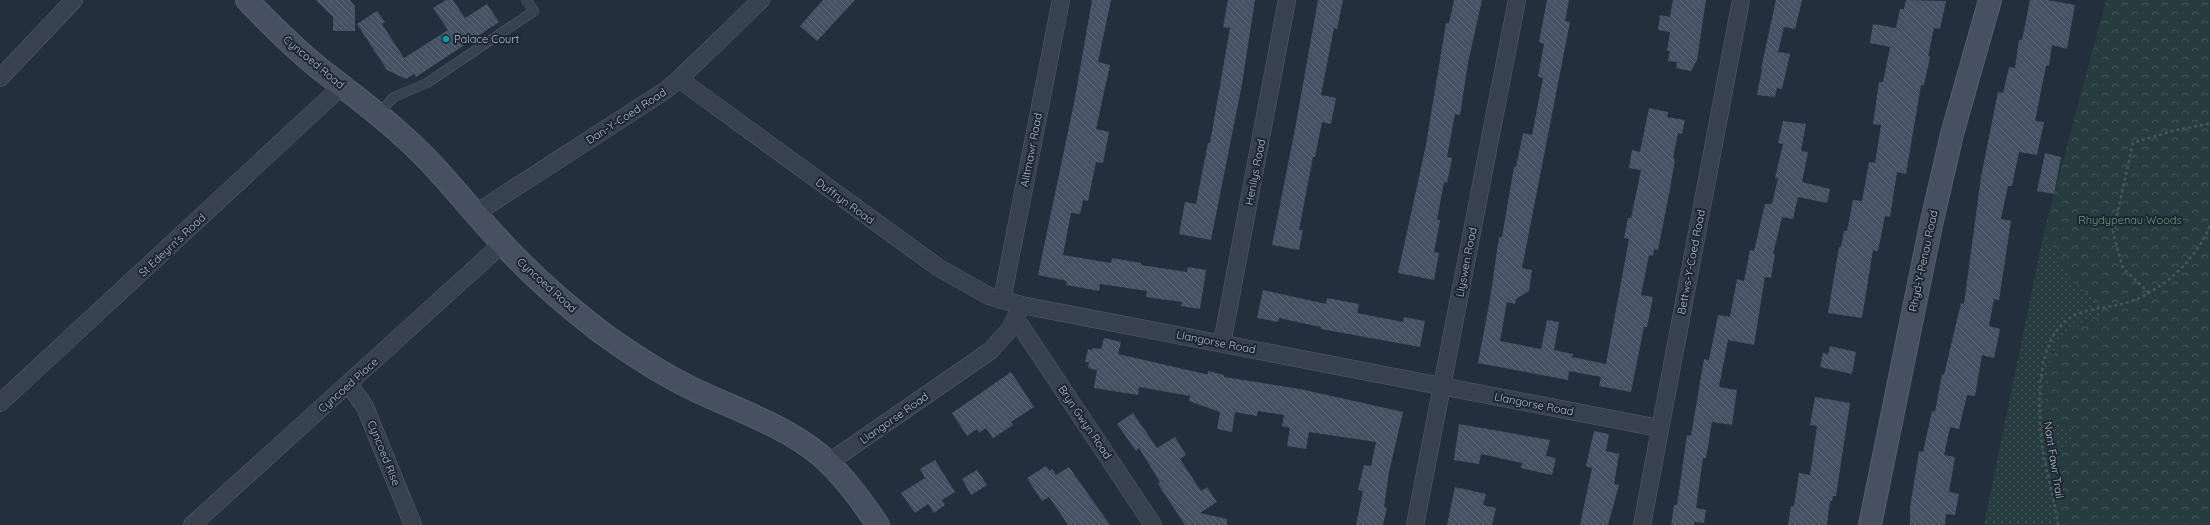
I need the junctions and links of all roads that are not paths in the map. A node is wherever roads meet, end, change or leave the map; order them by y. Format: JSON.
{"nodes":[{"id":1,"x":74,"y":0,"type":"edge"},
{"id":2,"x":247,"y":0,"type":"edge"},
{"id":3,"x":526,"y":0,"type":"edge"},
{"id":4,"x":761,"y":0,"type":"edge"},
{"id":5,"x":1061,"y":0,"type":"edge"},
{"id":6,"x":1287,"y":0,"type":"edge"},
{"id":7,"x":1517,"y":0,"type":"edge"},
{"id":8,"x":1741,"y":0,"type":"edge"},
{"id":9,"x":1990,"y":0,"type":"edge"},
{"id":10,"x":0,"y":78,"type":"edge"},
{"id":11,"x":679,"y":80,"type":"junction"},
{"id":12,"x":342,"y":86,"type":"junction"},
{"id":13,"x":378,"y":114,"type":"junction"},
{"id":14,"x":476,"y":213,"type":"junction"},
{"id":15,"x":502,"y":244,"type":"junction"},
{"id":16,"x":1002,"y":300,"type":"junction"},
{"id":17,"x":1018,"y":312,"type":"junction"},
{"id":18,"x":1222,"y":343,"type":"junction"},
{"id":19,"x":349,"y":384,"type":"junction"},
{"id":20,"x":1441,"y":386,"type":"junction"},
{"id":21,"x":0,"y":403,"type":"edge"},
{"id":22,"x":1659,"y":428,"type":"junction"},
{"id":23,"x":828,"y":463,"type":"junction"},
{"id":24,"x":192,"y":525,"type":"edge"},
{"id":25,"x":413,"y":525,"type":"edge"},
{"id":26,"x":878,"y":525,"type":"edge"},
{"id":27,"x":1153,"y":525,"type":"edge"},
{"id":28,"x":1415,"y":525,"type":"edge"},
{"id":29,"x":1642,"y":525,"type":"edge"},
{"id":30,"x":1870,"y":525,"type":"edge"}],
"edges":[{"from":1,"to":10,"type":"street"},
{"from":2,"to":12,"type":"street","name":"Cyncoed Road"},
{"from":3,"to":13,"type":"lane"},
{"from":4,"to":11,"type":"street","name":"Dan-Y-Coed Road"},
{"from":5,"to":16,"type":"street","name":"Alltmawr Road"},
{"from":6,"to":18,"type":"street","name":"Henllys Road"},
{"from":7,"to":20,"type":"street","name":"Llyswen Road"},
{"from":8,"to":22,"type":"street","name":"Bettws-Y-Coed Road"},
{"from":9,"to":30,"type":"street","name":"Rhyd-Y-Penau Road"},
{"from":11,"to":14,"type":"street","name":"Dan-Y-Coed Road"},
{"from":11,"to":16,"type":"street","name":"Duffryn Road"},
{"from":12,"to":13,"type":"street","name":"Cyncoed Road"},
{"from":12,"to":21,"type":"street","name":"St Edeyrn's Road"},
{"from":13,"to":14,"type":"street","name":"Cyncoed Road"},
{"from":14,"to":15,"type":"street","name":"Cyncoed Road"},
{"from":15,"to":19,"type":"street","name":"Cyncoed Place"},
{"from":15,"to":23,"type":"street","name":"Cyncoed Road"},
{"from":16,"to":17,"type":"street","name":"Duffryn Road"},
{"from":17,"to":18,"type":"street","name":"Llangorse Road"},
{"from":17,"to":23,"type":"street","name":"Llangorse Road"},
{"from":17,"to":27,"type":"street","name":"Bryn Gwyn Road"},
{"from":18,"to":20,"type":"street","name":"Llangorse Road"},
{"from":19,"to":24,"type":"street","name":"Cyncoed Place"},
{"from":19,"to":25,"type":"street","name":"Cyncoed Rise"},
{"from":20,"to":22,"type":"street","name":"Llangorse Road"},
{"from":20,"to":28,"type":"street","name":"Llyswen Road"},
{"from":22,"to":29,"type":"street","name":"Bettws-Y-Coed Road"},
{"from":23,"to":26,"type":"street","name":"Cyncoed Road"}]}
